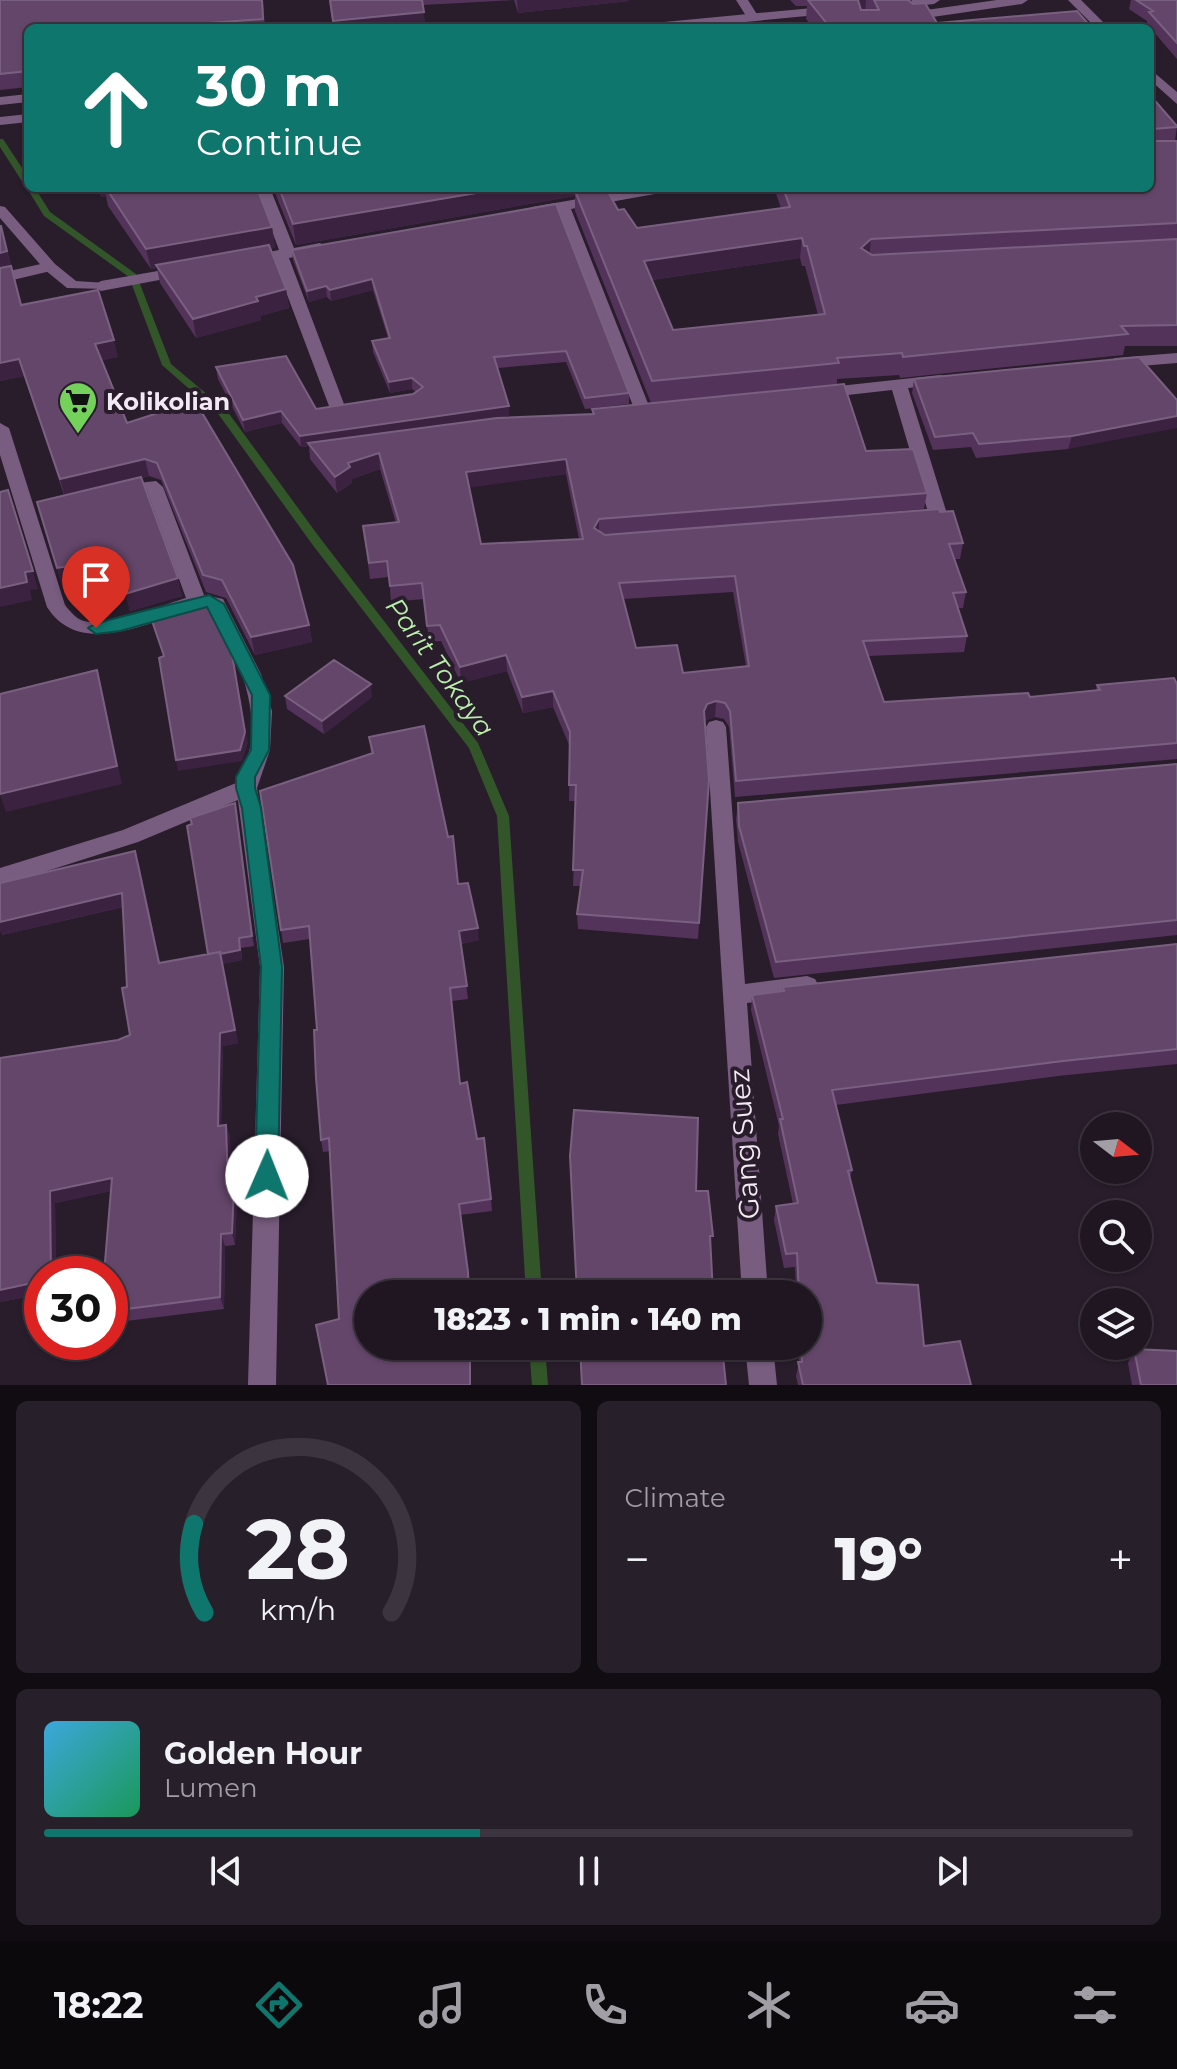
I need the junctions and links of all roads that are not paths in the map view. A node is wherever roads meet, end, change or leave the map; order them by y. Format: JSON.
{"nodes":[{"id":1,"x":742,"y":0,"type":"edge"},
{"id":2,"x":934,"y":0,"type":"edge"},
{"id":3,"x":1022,"y":0,"type":"edge"},
{"id":4,"x":1074,"y":0,"type":"edge"},
{"id":5,"x":846,"y":9,"type":"edge"},
{"id":6,"x":752,"y":16,"type":"junction"},
{"id":7,"x":835,"y":23,"type":"edge"},
{"id":8,"x":679,"y":24,"type":"edge"},
{"id":9,"x":823,"y":24,"type":"edge"},
{"id":10,"x":1099,"y":24,"type":"edge"},
{"id":11,"x":1154,"y":77,"type":"edge"},
{"id":12,"x":2,"y":98,"type":"edge"},
{"id":13,"x":24,"y":98,"type":"edge"},
{"id":14,"x":1177,"y":100,"type":"edge"},
{"id":15,"x":24,"y":118,"type":"edge"},
{"id":16,"x":0,"y":121,"type":"edge"},
{"id":17,"x":264,"y":192,"type":"edge"},
{"id":18,"x":643,"y":192,"type":"edge"},
{"id":19,"x":563,"y":206,"type":"junction"},
{"id":20,"x":0,"y":210,"type":"edge"},
{"id":21,"x":517,"y":214,"type":"edge"},
{"id":22,"x":334,"y":245,"type":"edge"},
{"id":23,"x":284,"y":254,"type":"junction"},
{"id":24,"x":238,"y":262,"type":"edge"},
{"id":25,"x":50,"y":267,"type":"junction"},
{"id":26,"x":189,"y":270,"type":"edge"},
{"id":27,"x":0,"y":278,"type":"edge"},
{"id":28,"x":101,"y":286,"type":"joint"},
{"id":29,"x":1177,"y":358,"type":"edge"},
{"id":30,"x":1104,"y":364,"type":"edge"},
{"id":31,"x":957,"y":378,"type":"edge"},
{"id":32,"x":898,"y":384,"type":"junction"},
{"id":33,"x":806,"y":394,"type":"edge"},
{"id":34,"x":383,"y":403,"type":"edge"},
{"id":35,"x":643,"y":411,"type":"edge"},
{"id":36,"x":0,"y":428,"type":"edge"},
{"id":37,"x":99,"y":497,"type":"edge"},
{"id":38,"x":907,"y":519,"type":"edge"},
{"id":39,"x":197,"y":602,"type":"junction"},
{"id":40,"x":716,"y":727,"type":"dead end"},
{"id":41,"x":245,"y":788,"type":"junction"},
{"id":42,"x":0,"y":877,"type":"edge"},
{"id":43,"x":823,"y":984,"type":"edge"},
{"id":44,"x":733,"y":995,"type":"junction"},
{"id":45,"x":754,"y":1280,"type":"edge"},
{"id":46,"x":760,"y":1360,"type":"edge"},
{"id":47,"x":262,"y":1385,"type":"edge"},
{"id":48,"x":763,"y":1385,"type":"edge"}],
"edges":[{"from":1,"to":6,"type":"street"},
{"from":2,"to":3,"type":"street"},
{"from":4,"to":10,"type":"street"},
{"from":5,"to":6,"type":"street"},
{"from":6,"to":8,"type":"street"},
{"from":7,"to":9,"type":"street"},
{"from":11,"to":14,"type":"street"},
{"from":12,"to":13,"type":"street"},
{"from":15,"to":16,"type":"street"},
{"from":17,"to":23,"type":"street"},
{"from":18,"to":19,"type":"street"},
{"from":19,"to":21,"type":"street"},
{"from":19,"to":35,"type":"street"},
{"from":20,"to":25,"type":"lane"},
{"from":22,"to":23,"type":"street"},
{"from":23,"to":24,"type":"street"},
{"from":23,"to":34,"type":"street"},
{"from":25,"to":27,"type":"street"},
{"from":25,"to":28,"type":"lane"},
{"from":26,"to":28,"type":"street"},
{"from":29,"to":30,"type":"street"},
{"from":31,"to":32,"type":"street"},
{"from":32,"to":33,"type":"street"},
{"from":32,"to":38,"type":"street"},
{"from":36,"to":39,"type":"street"},
{"from":37,"to":39,"type":"street"},
{"from":39,"to":41,"type":"street"},
{"from":40,"to":44,"type":"street","name":"Gang Suez"},
{"from":41,"to":42,"type":"street"},
{"from":41,"to":47,"type":"street"},
{"from":43,"to":44,"type":"street"},
{"from":44,"to":45,"type":"street","name":"Gang Suez"},
{"from":46,"to":48,"type":"street"}]}
